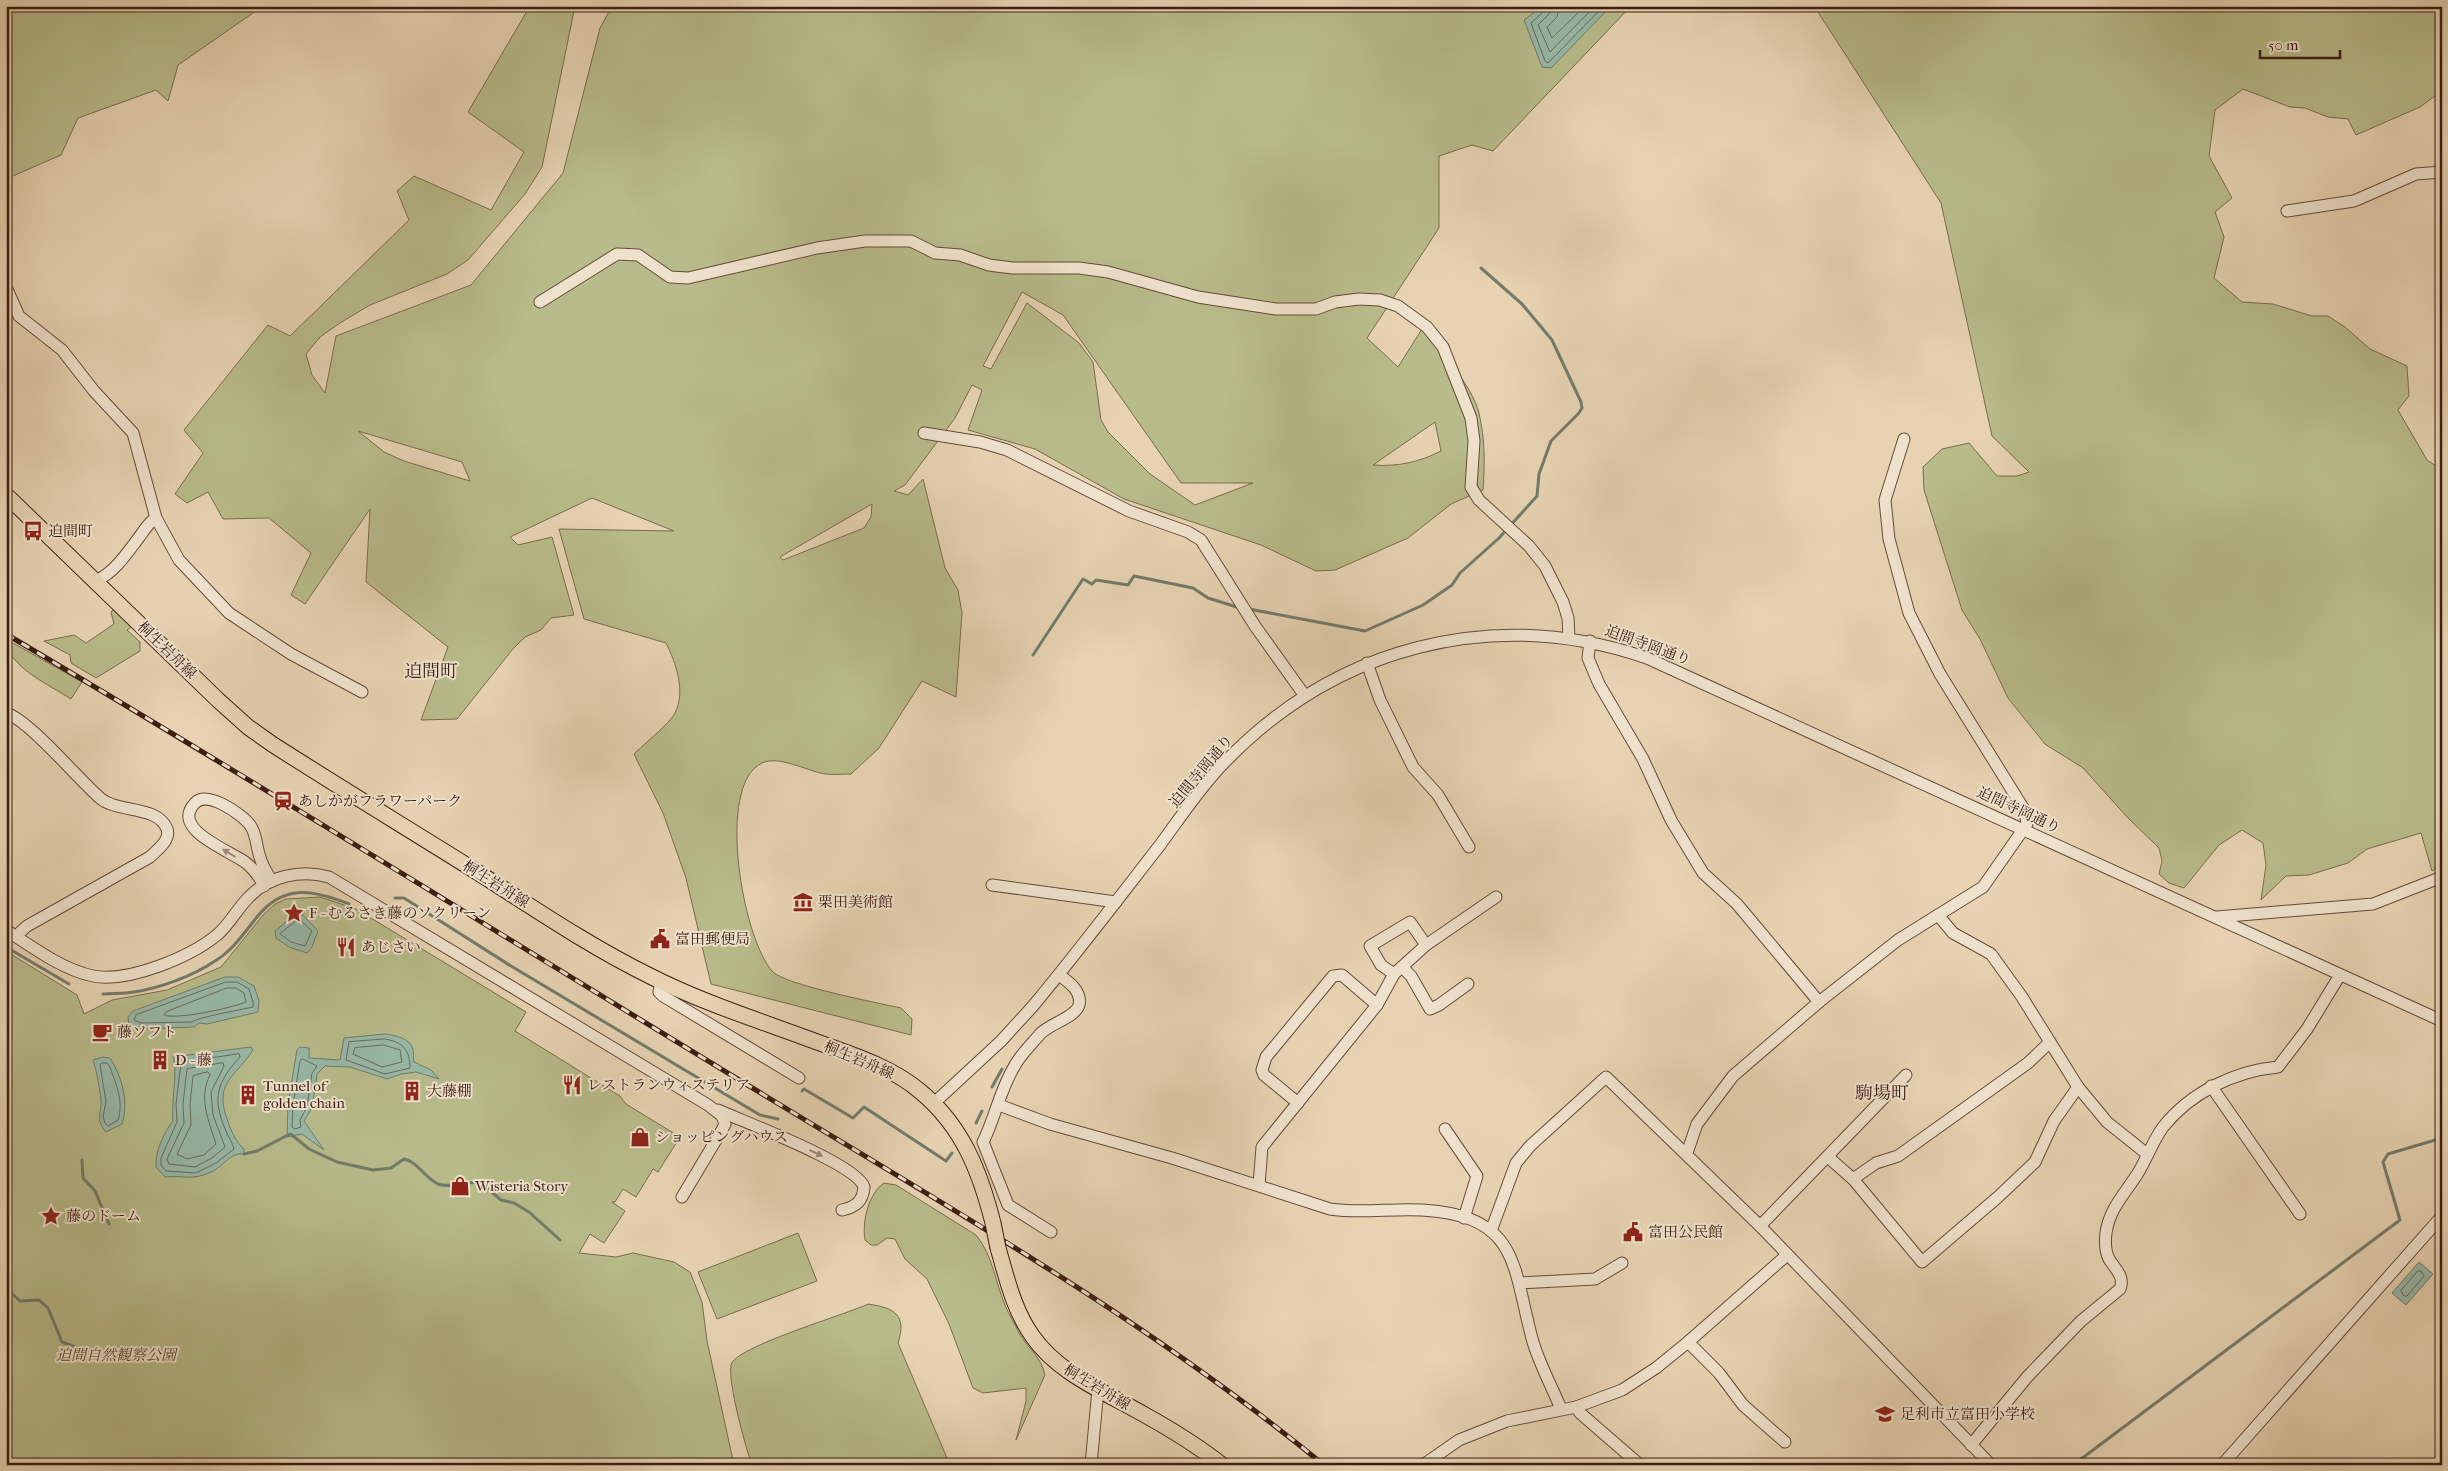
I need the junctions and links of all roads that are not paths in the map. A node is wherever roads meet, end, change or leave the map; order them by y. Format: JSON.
{"nodes":[{"id":1,"x":2442,"y":172,"type":"edge"},
{"id":2,"x":2287,"y":211,"type":"dead end"},
{"id":3,"x":6,"y":288,"type":"edge"},
{"id":4,"x":540,"y":302,"type":"dead end"},
{"id":5,"x":924,"y":433,"type":"dead end"},
{"id":6,"x":1904,"y":439,"type":"dead end"},
{"id":7,"x":6,"y":495,"type":"edge"},
{"id":8,"x":156,"y":518,"type":"junction"},
{"id":9,"x":96,"y":581,"type":"junction"},
{"id":10,"x":1569,"y":638,"type":"junction"},
{"id":11,"x":1590,"y":641,"type":"junction"},
{"id":12,"x":1367,"y":664,"type":"junction"},
{"id":13,"x":362,"y":692,"type":"dead end"},
{"id":14,"x":1305,"y":696,"type":"junction"},
{"id":15,"x":6,"y":713,"type":"edge"},
{"id":16,"x":2025,"y":829,"type":"junction"},
{"id":17,"x":1469,"y":847,"type":"dead end"},
{"id":18,"x":2442,"y":877,"type":"edge"},
{"id":19,"x":268,"y":883,"type":"junction"},
{"id":20,"x":992,"y":885,"type":"dead end"},
{"id":21,"x":1496,"y":897,"type":"dead end"},
{"id":22,"x":1116,"y":902,"type":"junction"},
{"id":23,"x":1938,"y":915,"type":"junction"},
{"id":24,"x":2213,"y":917,"type":"junction"},
{"id":25,"x":11,"y":933,"type":"edge"},
{"id":26,"x":1426,"y":944,"type":"junction"},
{"id":27,"x":1398,"y":971,"type":"junction"},
{"id":28,"x":1059,"y":975,"type":"junction"},
{"id":29,"x":2340,"y":975,"type":"junction"},
{"id":30,"x":661,"y":981,"type":"junction"},
{"id":31,"x":1468,"y":984,"type":"dead end"},
{"id":32,"x":1819,"y":1002,"type":"junction"},
{"id":33,"x":1377,"y":1005,"type":"junction"},
{"id":34,"x":2442,"y":1022,"type":"edge"},
{"id":35,"x":2050,"y":1042,"type":"junction"},
{"id":36,"x":1906,"y":1075,"type":"dead end"},
{"id":37,"x":799,"y":1078,"type":"dead end"},
{"id":38,"x":2211,"y":1086,"type":"junction"},
{"id":39,"x":2078,"y":1087,"type":"junction"},
{"id":40,"x":933,"y":1104,"type":"junction"},
{"id":41,"x":1298,"y":1104,"type":"junction"},
{"id":42,"x":708,"y":1105,"type":"junction"},
{"id":43,"x":999,"y":1105,"type":"junction"},
{"id":44,"x":1445,"y":1129,"type":"dead end"},
{"id":45,"x":1688,"y":1153,"type":"junction"},
{"id":46,"x":2148,"y":1154,"type":"junction"},
{"id":47,"x":1828,"y":1157,"type":"junction"},
{"id":48,"x":1853,"y":1179,"type":"junction"},
{"id":49,"x":1259,"y":1185,"type":"junction"},
{"id":50,"x":682,"y":1197,"type":"dead end"},
{"id":51,"x":842,"y":1210,"type":"dead end"},
{"id":52,"x":2300,"y":1214,"type":"dead end"},
{"id":53,"x":2442,"y":1216,"type":"edge"},
{"id":54,"x":1464,"y":1218,"type":"junction"},
{"id":55,"x":1760,"y":1226,"type":"junction"},
{"id":56,"x":1491,"y":1231,"type":"junction"},
{"id":57,"x":1050,"y":1232,"type":"dead end"},
{"id":58,"x":1787,"y":1255,"type":"junction"},
{"id":59,"x":1622,"y":1263,"type":"dead end"},
{"id":60,"x":1520,"y":1283,"type":"junction"},
{"id":61,"x":1688,"y":1342,"type":"junction"},
{"id":62,"x":1098,"y":1389,"type":"junction"},
{"id":63,"x":1576,"y":1406,"type":"junction"},
{"id":64,"x":1561,"y":1409,"type":"junction"},
{"id":65,"x":1785,"y":1442,"type":"dead end"},
{"id":66,"x":1971,"y":1445,"type":"junction"},
{"id":67,"x":1430,"y":1463,"type":"edge"},
{"id":68,"x":1091,"y":1465,"type":"edge"},
{"id":69,"x":1222,"y":1465,"type":"edge"},
{"id":70,"x":1640,"y":1465,"type":"edge"},
{"id":71,"x":1991,"y":1465,"type":"edge"},
{"id":72,"x":2222,"y":1465,"type":"edge"}],
"edges":[{"from":1,"to":2,"type":"street"},
{"from":3,"to":8,"type":"street"},
{"from":4,"to":10,"type":"street"},
{"from":5,"to":14,"type":"street"},
{"from":6,"to":16,"type":"street"},
{"from":7,"to":9,"type":"main road","name":"桐生岩舟線"},
{"from":8,"to":9,"type":"street"},
{"from":8,"to":13,"type":"street"},
{"from":9,"to":30,"type":"main road","name":"桐生岩舟線"},
{"from":10,"to":11,"type":"street","name":"迫間寺岡通り"},
{"from":10,"to":12,"type":"street","name":"迫間寺岡通り"},
{"from":11,"to":16,"type":"street","name":"迫間寺岡通り"},
{"from":11,"to":32,"type":"street"},
{"from":12,"to":14,"type":"street","name":"迫間寺岡通り"},
{"from":12,"to":17,"type":"street"},
{"from":14,"to":22,"type":"street","name":"迫間寺岡通り"},
{"from":15,"to":25,"type":"street"},
{"from":16,"to":23,"type":"street"},
{"from":16,"to":24,"type":"street","name":"迫間寺岡通り"},
{"from":18,"to":24,"type":"street"},
{"from":19,"to":19,"type":"street","one_way":true},
{"from":19,"to":25,"type":"street"},
{"from":19,"to":42,"type":"street"},
{"from":20,"to":22,"type":"street"},
{"from":21,"to":26,"type":"street"},
{"from":22,"to":28,"type":"street","name":"迫間寺岡通り"},
{"from":23,"to":32,"type":"street"},
{"from":23,"to":35,"type":"street"},
{"from":24,"to":29,"type":"street","name":"迫間寺岡通り"},
{"from":26,"to":27,"type":"street"},
{"from":26,"to":27,"type":"street"},
{"from":27,"to":31,"type":"street"},
{"from":27,"to":33,"type":"street"},
{"from":28,"to":40,"type":"street","name":"迫間寺岡通り"},
{"from":28,"to":43,"type":"street"},
{"from":29,"to":34,"type":"street","name":"迫間寺岡通り"},
{"from":29,"to":38,"type":"street"},
{"from":30,"to":37,"type":"street"},
{"from":30,"to":40,"type":"main road","name":"桐生岩舟線"},
{"from":32,"to":45,"type":"street"},
{"from":33,"to":41,"type":"street"},
{"from":33,"to":41,"type":"street"},
{"from":35,"to":39,"type":"street"},
{"from":35,"to":48,"type":"street"},
{"from":36,"to":47,"type":"street"},
{"from":38,"to":46,"type":"street"},
{"from":38,"to":52,"type":"street"},
{"from":39,"to":46,"type":"street"},
{"from":39,"to":48,"type":"street"},
{"from":40,"to":62,"type":"main road","name":"桐生岩舟線","bridge":true},
{"from":41,"to":49,"type":"street"},
{"from":42,"to":50,"type":"street"},
{"from":42,"to":51,"type":"street","one_way":true},
{"from":43,"to":49,"type":"street"},
{"from":43,"to":57,"type":"street"},
{"from":44,"to":54,"type":"street"},
{"from":45,"to":55,"type":"street"},
{"from":45,"to":56,"type":"street"},
{"from":46,"to":66,"type":"street"},
{"from":47,"to":48,"type":"street"},
{"from":47,"to":55,"type":"street"},
{"from":49,"to":54,"type":"street"},
{"from":53,"to":72,"type":"street"},
{"from":54,"to":56,"type":"street"},
{"from":55,"to":58,"type":"street"},
{"from":56,"to":60,"type":"street"},
{"from":58,"to":61,"type":"street"},
{"from":58,"to":66,"type":"street"},
{"from":59,"to":60,"type":"street"},
{"from":60,"to":64,"type":"street"},
{"from":61,"to":63,"type":"street"},
{"from":61,"to":65,"type":"street"},
{"from":62,"to":68,"type":"street"},
{"from":62,"to":69,"type":"main road","name":"桐生岩舟線"},
{"from":63,"to":64,"type":"street"},
{"from":63,"to":70,"type":"street"},
{"from":64,"to":67,"type":"street"},
{"from":66,"to":71,"type":"street"}]}
